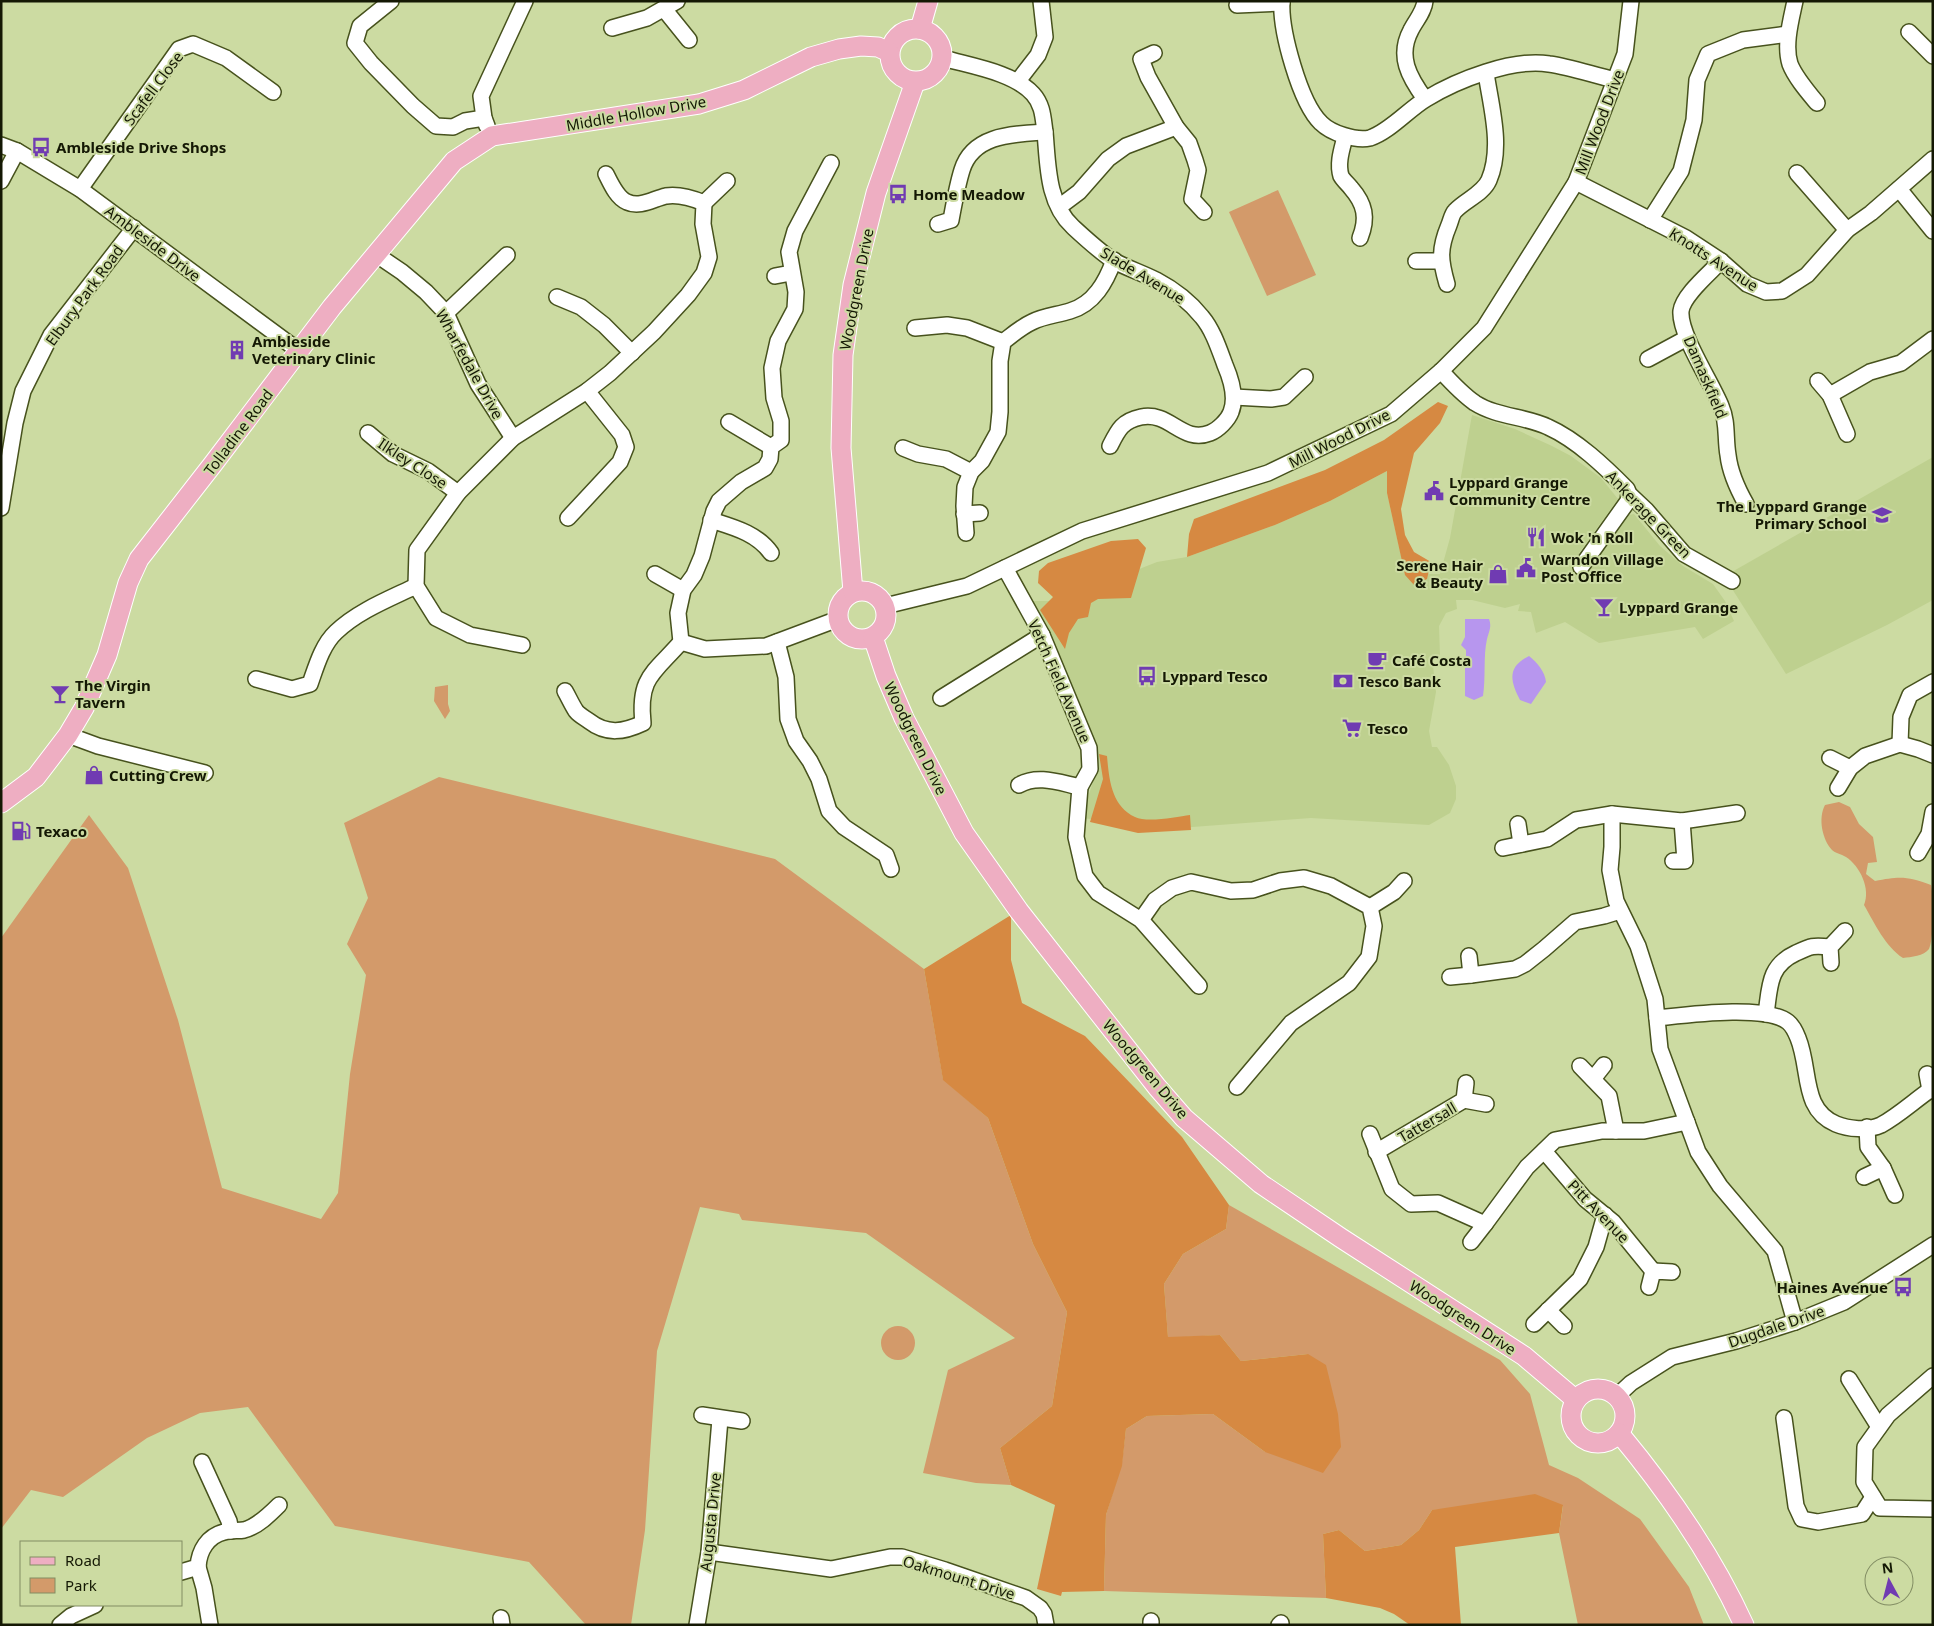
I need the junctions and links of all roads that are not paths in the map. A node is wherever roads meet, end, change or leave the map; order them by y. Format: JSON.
{"nodes":[{"id":1,"x":391,"y":1,"type":"edge"},
{"id":2,"x":525,"y":1,"type":"edge"},
{"id":3,"x":928,"y":1,"type":"edge"},
{"id":4,"x":1040,"y":1,"type":"edge"},
{"id":5,"x":1425,"y":1,"type":"edge"},
{"id":6,"x":1632,"y":1,"type":"edge"},
{"id":7,"x":1795,"y":1,"type":"edge"},
{"id":8,"x":1282,"y":2,"type":"edge"},
{"id":9,"x":670,"y":5,"type":"edge"},
{"id":10,"x":1237,"y":5,"type":"dead end"},
{"id":11,"x":612,"y":28,"type":"dead end"},
{"id":12,"x":920,"y":29,"type":"junction"},
{"id":13,"x":1909,"y":32,"type":"dead end"},
{"id":14,"x":1788,"y":34,"type":"junction"},
{"id":15,"x":689,"y":40,"type":"dead end"},
{"id":16,"x":889,"y":52,"type":"junction"},
{"id":17,"x":1154,"y":53,"type":"dead end"},
{"id":18,"x":1933,"y":56,"type":"edge"},
{"id":19,"x":943,"y":58,"type":"junction"},
{"id":20,"x":1486,"y":73,"type":"junction"},
{"id":21,"x":1615,"y":80,"type":"junction"},
{"id":22,"x":1018,"y":81,"type":"junction"},
{"id":23,"x":915,"y":82,"type":"junction"},
{"id":24,"x":273,"y":92,"type":"dead end"},
{"id":25,"x":1425,"y":99,"type":"junction"},
{"id":26,"x":1816,"y":103,"type":"dead end"},
{"id":27,"x":484,"y":118,"type":"junction"},
{"id":28,"x":1176,"y":127,"type":"junction"},
{"id":29,"x":1045,"y":132,"type":"junction"},
{"id":30,"x":492,"y":136,"type":"junction"},
{"id":31,"x":1345,"y":137,"type":"junction"},
{"id":32,"x":1,"y":145,"type":"edge"},
{"id":33,"x":17,"y":151,"type":"junction"},
{"id":34,"x":1933,"y":159,"type":"edge"},
{"id":35,"x":831,"y":163,"type":"dead end"},
{"id":36,"x":1797,"y":172,"type":"dead end"},
{"id":37,"x":606,"y":174,"type":"dead end"},
{"id":38,"x":1,"y":181,"type":"edge"},
{"id":39,"x":727,"y":181,"type":"dead end"},
{"id":40,"x":1576,"y":182,"type":"junction"},
{"id":41,"x":80,"y":189,"type":"junction"},
{"id":42,"x":1899,"y":189,"type":"junction"},
{"id":43,"x":704,"y":203,"type":"junction"},
{"id":44,"x":1059,"y":207,"type":"junction"},
{"id":45,"x":1204,"y":212,"type":"dead end"},
{"id":46,"x":1650,"y":220,"type":"junction"},
{"id":47,"x":938,"y":224,"type":"dead end"},
{"id":48,"x":134,"y":228,"type":"junction"},
{"id":49,"x":1847,"y":230,"type":"junction"},
{"id":50,"x":1933,"y":231,"type":"edge"},
{"id":51,"x":1360,"y":238,"type":"dead end"},
{"id":52,"x":377,"y":255,"type":"junction"},
{"id":53,"x":507,"y":255,"type":"dead end"},
{"id":54,"x":1114,"y":260,"type":"junction"},
{"id":55,"x":1416,"y":261,"type":"dead end"},
{"id":56,"x":1440,"y":261,"type":"junction"},
{"id":57,"x":1721,"y":261,"type":"junction"},
{"id":58,"x":791,"y":273,"type":"junction"},
{"id":59,"x":775,"y":276,"type":"dead end"},
{"id":60,"x":1446,"y":284,"type":"dead end"},
{"id":61,"x":557,"y":297,"type":"dead end"},
{"id":62,"x":446,"y":313,"type":"junction"},
{"id":63,"x":915,"y":328,"type":"dead end"},
{"id":64,"x":1688,"y":338,"type":"junction"},
{"id":65,"x":1933,"y":340,"type":"edge"},
{"id":66,"x":1003,"y":342,"type":"junction"},
{"id":67,"x":299,"y":351,"type":"junction"},
{"id":68,"x":632,"y":353,"type":"junction"},
{"id":69,"x":1648,"y":359,"type":"dead end"},
{"id":70,"x":1441,"y":371,"type":"junction"},
{"id":71,"x":1305,"y":377,"type":"dead end"},
{"id":72,"x":1818,"y":382,"type":"dead end"},
{"id":73,"x":587,"y":391,"type":"junction"},
{"id":74,"x":1830,"y":395,"type":"junction"},
{"id":75,"x":1234,"y":396,"type":"junction"},
{"id":76,"x":729,"y":422,"type":"dead end"},
{"id":77,"x":8,"y":423,"type":"edge"},
{"id":78,"x":368,"y":433,"type":"dead end"},
{"id":79,"x":1847,"y":434,"type":"dead end"},
{"id":80,"x":513,"y":438,"type":"junction"},
{"id":81,"x":1110,"y":446,"type":"dead end"},
{"id":82,"x":771,"y":447,"type":"junction"},
{"id":83,"x":903,"y":448,"type":"dead end"},
{"id":84,"x":971,"y":472,"type":"junction"},
{"id":85,"x":458,"y":493,"type":"junction"},
{"id":86,"x":1629,"y":494,"type":"junction"},
{"id":87,"x":1746,"y":504,"type":"dead end"},
{"id":88,"x":1,"y":508,"type":"edge"},
{"id":89,"x":980,"y":513,"type":"dead end"},
{"id":90,"x":964,"y":514,"type":"junction"},
{"id":91,"x":568,"y":518,"type":"dead end"},
{"id":92,"x":711,"y":520,"type":"junction"},
{"id":93,"x":966,"y":534,"type":"dead end"},
{"id":94,"x":770,"y":553,"type":"dead end"},
{"id":95,"x":1581,"y":567,"type":"dead end"},
{"id":96,"x":1005,"y":568,"type":"junction"},
{"id":97,"x":655,"y":574,"type":"dead end"},
{"id":98,"x":1732,"y":581,"type":"dead end"},
{"id":99,"x":416,"y":586,"type":"junction"},
{"id":100,"x":683,"y":590,"type":"junction"},
{"id":101,"x":853,"y":592,"type":"junction"},
{"id":102,"x":886,"y":606,"type":"junction"},
{"id":103,"x":839,"y":622,"type":"junction"},
{"id":104,"x":1042,"y":635,"type":"junction"},
{"id":105,"x":873,"y":637,"type":"junction"},
{"id":106,"x":681,"y":642,"type":"junction"},
{"id":107,"x":777,"y":642,"type":"junction"},
{"id":108,"x":522,"y":645,"type":"dead end"},
{"id":109,"x":256,"y":679,"type":"dead end"},
{"id":110,"x":1933,"y":682,"type":"edge"},
{"id":111,"x":565,"y":691,"type":"dead end"},
{"id":112,"x":941,"y":698,"type":"dead end"},
{"id":113,"x":68,"y":735,"type":"junction"},
{"id":114,"x":1900,"y":744,"type":"junction"},
{"id":115,"x":1933,"y":755,"type":"edge"},
{"id":116,"x":1830,"y":758,"type":"dead end"},
{"id":117,"x":1850,"y":768,"type":"junction"},
{"id":118,"x":205,"y":773,"type":"dead end"},
{"id":119,"x":1019,"y":785,"type":"dead end"},
{"id":120,"x":1080,"y":787,"type":"junction"},
{"id":121,"x":1838,"y":788,"type":"dead end"},
{"id":122,"x":1,"y":803,"type":"edge"},
{"id":123,"x":1933,"y":812,"type":"edge"},
{"id":124,"x":1737,"y":813,"type":"dead end"},
{"id":125,"x":1612,"y":814,"type":"junction"},
{"id":126,"x":1682,"y":820,"type":"junction"},
{"id":127,"x":1518,"y":824,"type":"dead end"},
{"id":128,"x":1906,"y":843,"type":"dead end"},
{"id":129,"x":1521,"y":844,"type":"junction"},
{"id":130,"x":1503,"y":848,"type":"dead end"},
{"id":131,"x":1685,"y":861,"type":"dead end"},
{"id":132,"x":891,"y":869,"type":"dead end"},
{"id":133,"x":1404,"y":881,"type":"dead end"},
{"id":134,"x":1370,"y":907,"type":"junction"},
{"id":135,"x":1620,"y":911,"type":"junction"},
{"id":136,"x":1141,"y":920,"type":"junction"},
{"id":137,"x":1845,"y":931,"type":"dead end"},
{"id":138,"x":1830,"y":947,"type":"junction"},
{"id":139,"x":1469,"y":956,"type":"dead end"},
{"id":140,"x":1831,"y":963,"type":"dead end"},
{"id":141,"x":1471,"y":975,"type":"junction"},
{"id":142,"x":1450,"y":977,"type":"dead end"},
{"id":143,"x":1199,"y":986,"type":"dead end"},
{"id":144,"x":1766,"y":1014,"type":"junction"},
{"id":145,"x":1657,"y":1018,"type":"junction"},
{"id":146,"x":1580,"y":1066,"type":"dead end"},
{"id":147,"x":1604,"y":1066,"type":"dead end"},
{"id":148,"x":1927,"y":1074,"type":"dead end"},
{"id":149,"x":1593,"y":1079,"type":"junction"},
{"id":150,"x":1466,"y":1083,"type":"dead end"},
{"id":151,"x":1236,"y":1087,"type":"dead end"},
{"id":152,"x":1932,"y":1090,"type":"edge"},
{"id":153,"x":1464,"y":1100,"type":"junction"},
{"id":154,"x":1486,"y":1104,"type":"dead end"},
{"id":155,"x":1687,"y":1122,"type":"junction"},
{"id":156,"x":1866,"y":1127,"type":"junction"},
{"id":157,"x":1616,"y":1131,"type":"junction"},
{"id":158,"x":1370,"y":1134,"type":"dead end"},
{"id":159,"x":1544,"y":1151,"type":"junction"},
{"id":160,"x":1376,"y":1152,"type":"junction"},
{"id":161,"x":1883,"y":1168,"type":"junction"},
{"id":162,"x":1864,"y":1177,"type":"dead end"},
{"id":163,"x":1896,"y":1195,"type":"dead end"},
{"id":164,"x":1604,"y":1215,"type":"junction"},
{"id":165,"x":1485,"y":1224,"type":"junction"},
{"id":166,"x":1472,"y":1242,"type":"dead end"},
{"id":167,"x":1930,"y":1254,"type":"edge"},
{"id":168,"x":1653,"y":1272,"type":"junction"},
{"id":169,"x":1672,"y":1272,"type":"dead end"},
{"id":170,"x":1649,"y":1286,"type":"dead end"},
{"id":171,"x":1548,"y":1310,"type":"junction"},
{"id":172,"x":1795,"y":1322,"type":"junction"},
{"id":173,"x":1534,"y":1324,"type":"dead end"},
{"id":174,"x":1564,"y":1326,"type":"dead end"},
{"id":175,"x":1933,"y":1376,"type":"edge"},
{"id":176,"x":1849,"y":1379,"type":"dead end"},
{"id":177,"x":1617,"y":1396,"type":"junction"},
{"id":178,"x":1576,"y":1400,"type":"junction"},
{"id":179,"x":702,"y":1415,"type":"dead end"},
{"id":180,"x":1784,"y":1418,"type":"dead end"},
{"id":181,"x":720,"y":1419,"type":"junction"},
{"id":182,"x":742,"y":1421,"type":"dead end"},
{"id":183,"x":1879,"y":1427,"type":"junction"},
{"id":184,"x":1619,"y":1433,"type":"junction"},
{"id":185,"x":202,"y":1462,"type":"dead end"},
{"id":186,"x":1873,"y":1497,"type":"junction"},
{"id":187,"x":279,"y":1505,"type":"dead end"},
{"id":188,"x":1933,"y":1509,"type":"edge"},
{"id":189,"x":231,"y":1531,"type":"junction"},
{"id":190,"x":709,"y":1552,"type":"junction"},
{"id":191,"x":198,"y":1567,"type":"junction"},
{"id":192,"x":182,"y":1572,"type":"edge"},
{"id":193,"x":93,"y":1606,"type":"edge"},
{"id":194,"x":60,"y":1625,"type":"edge"},
{"id":195,"x":210,"y":1625,"type":"edge"},
{"id":196,"x":697,"y":1625,"type":"edge"},
{"id":197,"x":1046,"y":1625,"type":"edge"},
{"id":198,"x":1744,"y":1625,"type":"edge"}],
"edges":[{"from":1,"to":27,"type":"street"},
{"from":2,"to":27,"type":"street"},
{"from":3,"to":12,"type":"main road"},
{"from":4,"to":22,"type":"street"},
{"from":5,"to":25,"type":"street"},
{"from":6,"to":21,"type":"street","name":"Mill Wood Drive"},
{"from":7,"to":14,"type":"street"},
{"from":8,"to":10,"type":"street"},
{"from":8,"to":31,"type":"street"},
{"from":9,"to":11,"type":"street"},
{"from":9,"to":15,"type":"street"},
{"from":12,"to":16,"type":"main road"},
{"from":12,"to":19,"type":"main road"},
{"from":13,"to":18,"type":"street"},
{"from":14,"to":26,"type":"street"},
{"from":14,"to":46,"type":"street"},
{"from":16,"to":23,"type":"main road"},
{"from":16,"to":30,"type":"main road","name":"Middle Hollow Drive"},
{"from":17,"to":28,"type":"street"},
{"from":19,"to":22,"type":"street","name":"Slade Avenue"},
{"from":19,"to":23,"type":"main road"},
{"from":20,"to":21,"type":"street"},
{"from":20,"to":25,"type":"street"},
{"from":20,"to":56,"type":"street"},
{"from":21,"to":40,"type":"street","name":"Mill Wood Drive"},
{"from":22,"to":29,"type":"street","name":"Slade Avenue"},
{"from":23,"to":101,"type":"main road","name":"Woodgreen Drive"},
{"from":24,"to":41,"type":"street","name":"Scafell Close"},
{"from":25,"to":31,"type":"street"},
{"from":27,"to":30,"type":"street"},
{"from":28,"to":44,"type":"street"},
{"from":28,"to":45,"type":"street"},
{"from":29,"to":44,"type":"street","name":"Slade Avenue"},
{"from":29,"to":47,"type":"street"},
{"from":30,"to":52,"type":"main road","name":"Tolladine Road"},
{"from":31,"to":51,"type":"street"},
{"from":32,"to":33,"type":"street","name":"Ambleside Drive"},
{"from":33,"to":38,"type":"street"},
{"from":33,"to":41,"type":"street","name":"Ambleside Drive"},
{"from":34,"to":42,"type":"street","name":"Knotts Avenue"},
{"from":35,"to":58,"type":"street"},
{"from":36,"to":49,"type":"street"},
{"from":37,"to":43,"type":"street"},
{"from":39,"to":43,"type":"street"},
{"from":40,"to":46,"type":"street","name":"Knotts Avenue"},
{"from":40,"to":70,"type":"street","name":"Mill Wood Drive"},
{"from":41,"to":48,"type":"street","name":"Ambleside Drive"},
{"from":42,"to":49,"type":"street","name":"Knotts Avenue"},
{"from":42,"to":50,"type":"street"},
{"from":43,"to":68,"type":"street"},
{"from":44,"to":54,"type":"street","name":"Slade Avenue"},
{"from":46,"to":57,"type":"street","name":"Knotts Avenue"},
{"from":48,"to":67,"type":"street","name":"Ambleside Drive"},
{"from":48,"to":77,"type":"street","name":"Elbury Park Road"},
{"from":49,"to":57,"type":"street","name":"Knotts Avenue"},
{"from":52,"to":62,"type":"street","name":"Wharfedale Drive"},
{"from":52,"to":67,"type":"main road","name":"Tolladine Road"},
{"from":53,"to":62,"type":"street"},
{"from":54,"to":66,"type":"street"},
{"from":54,"to":75,"type":"street","name":"Slade Avenue"},
{"from":55,"to":56,"type":"street"},
{"from":56,"to":60,"type":"street"},
{"from":57,"to":64,"type":"street","name":"Damaskfield"},
{"from":58,"to":59,"type":"street"},
{"from":58,"to":82,"type":"street"},
{"from":61,"to":68,"type":"street"},
{"from":62,"to":80,"type":"street","name":"Wharfedale Drive"},
{"from":63,"to":66,"type":"street"},
{"from":64,"to":69,"type":"street"},
{"from":64,"to":87,"type":"street","name":"Damaskfield"},
{"from":65,"to":74,"type":"street"},
{"from":66,"to":84,"type":"street"},
{"from":67,"to":113,"type":"main road","name":"Tolladine Road"},
{"from":68,"to":73,"type":"street"},
{"from":70,"to":86,"type":"street","name":"Ankerage Green"},
{"from":70,"to":96,"type":"street","name":"Mill Wood Drive"},
{"from":71,"to":75,"type":"street"},
{"from":72,"to":74,"type":"street"},
{"from":73,"to":80,"type":"street"},
{"from":73,"to":91,"type":"street"},
{"from":74,"to":79,"type":"street"},
{"from":75,"to":81,"type":"street"},
{"from":76,"to":82,"type":"street"},
{"from":77,"to":88,"type":"street","name":"Elbury Park Road"},
{"from":78,"to":85,"type":"street","name":"Ilkley Close"},
{"from":80,"to":85,"type":"street"},
{"from":82,"to":92,"type":"street"},
{"from":83,"to":84,"type":"street"},
{"from":84,"to":90,"type":"street"},
{"from":85,"to":99,"type":"street"},
{"from":86,"to":95,"type":"street"},
{"from":86,"to":98,"type":"street","name":"Ankerage Green"},
{"from":89,"to":90,"type":"street"},
{"from":90,"to":93,"type":"street"},
{"from":92,"to":94,"type":"street"},
{"from":92,"to":100,"type":"street"},
{"from":96,"to":102,"type":"street","name":"Mill Wood Drive"},
{"from":96,"to":104,"type":"street","name":"Vetch Field Avenue"},
{"from":97,"to":100,"type":"street"},
{"from":99,"to":108,"type":"street"},
{"from":99,"to":109,"type":"street"},
{"from":100,"to":106,"type":"street"},
{"from":101,"to":102,"type":"main road"},
{"from":101,"to":103,"type":"main road"},
{"from":102,"to":105,"type":"main road"},
{"from":103,"to":105,"type":"main road"},
{"from":103,"to":107,"type":"street"},
{"from":104,"to":112,"type":"street"},
{"from":104,"to":120,"type":"street","name":"Vetch Field Avenue"},
{"from":105,"to":178,"type":"main road","name":"Woodgreen Drive"},
{"from":106,"to":107,"type":"street"},
{"from":106,"to":111,"type":"street"},
{"from":107,"to":132,"type":"street"},
{"from":110,"to":114,"type":"street"},
{"from":113,"to":118,"type":"street"},
{"from":113,"to":122,"type":"main road","name":"Tolladine Road"},
{"from":114,"to":115,"type":"street"},
{"from":114,"to":117,"type":"street"},
{"from":116,"to":117,"type":"street"},
{"from":117,"to":121,"type":"street"},
{"from":119,"to":120,"type":"street"},
{"from":120,"to":136,"type":"street","name":"Vetch Field Avenue"},
{"from":123,"to":128,"type":"street"},
{"from":124,"to":126,"type":"street"},
{"from":125,"to":126,"type":"street"},
{"from":125,"to":129,"type":"street"},
{"from":125,"to":135,"type":"street"},
{"from":126,"to":131,"type":"street"},
{"from":127,"to":129,"type":"street"},
{"from":129,"to":130,"type":"street"},
{"from":133,"to":134,"type":"street"},
{"from":134,"to":136,"type":"street"},
{"from":134,"to":151,"type":"street"},
{"from":135,"to":141,"type":"street"},
{"from":135,"to":145,"type":"street"},
{"from":136,"to":143,"type":"street","name":"Vetch Field Avenue"},
{"from":137,"to":138,"type":"street"},
{"from":138,"to":140,"type":"street"},
{"from":138,"to":144,"type":"street"},
{"from":139,"to":141,"type":"street"},
{"from":141,"to":142,"type":"street"},
{"from":144,"to":145,"type":"street"},
{"from":144,"to":156,"type":"street"},
{"from":145,"to":155,"type":"street"},
{"from":146,"to":149,"type":"street"},
{"from":147,"to":149,"type":"street"},
{"from":148,"to":152,"type":"street"},
{"from":149,"to":157,"type":"street"},
{"from":150,"to":153,"type":"street","name":"Tattersall"},
{"from":152,"to":156,"type":"street"},
{"from":153,"to":154,"type":"street"},
{"from":153,"to":160,"type":"street","name":"Tattersall"},
{"from":155,"to":157,"type":"street"},
{"from":155,"to":172,"type":"street"},
{"from":156,"to":161,"type":"street"},
{"from":157,"to":159,"type":"street"},
{"from":158,"to":160,"type":"street"},
{"from":159,"to":164,"type":"street","name":"Pitt Avenue"},
{"from":159,"to":165,"type":"street"},
{"from":160,"to":165,"type":"street"},
{"from":161,"to":162,"type":"street"},
{"from":161,"to":163,"type":"street"},
{"from":164,"to":168,"type":"street","name":"Pitt Avenue"},
{"from":164,"to":171,"type":"street"},
{"from":165,"to":166,"type":"street"},
{"from":167,"to":172,"type":"street","name":"Dugdale Drive"},
{"from":168,"to":169,"type":"street"},
{"from":168,"to":170,"type":"street"},
{"from":171,"to":173,"type":"street"},
{"from":171,"to":174,"type":"street"},
{"from":172,"to":177,"type":"street","name":"Dugdale Drive"},
{"from":175,"to":183,"type":"street"},
{"from":176,"to":183,"type":"street"},
{"from":177,"to":178,"type":"main road"},
{"from":177,"to":184,"type":"main road"},
{"from":178,"to":184,"type":"main road"},
{"from":179,"to":181,"type":"street"},
{"from":180,"to":186,"type":"street"},
{"from":181,"to":182,"type":"street"},
{"from":181,"to":190,"type":"street","name":"Augusta Drive"},
{"from":183,"to":186,"type":"street"},
{"from":184,"to":198,"type":"main road"},
{"from":185,"to":189,"type":"street"},
{"from":186,"to":188,"type":"street"},
{"from":187,"to":189,"type":"street"},
{"from":189,"to":191,"type":"street"},
{"from":190,"to":196,"type":"street","name":"Augusta Drive"},
{"from":190,"to":197,"type":"street","name":"Oakmount Drive"},
{"from":191,"to":192,"type":"street"},
{"from":191,"to":195,"type":"street"},
{"from":193,"to":194,"type":"street"}]}
